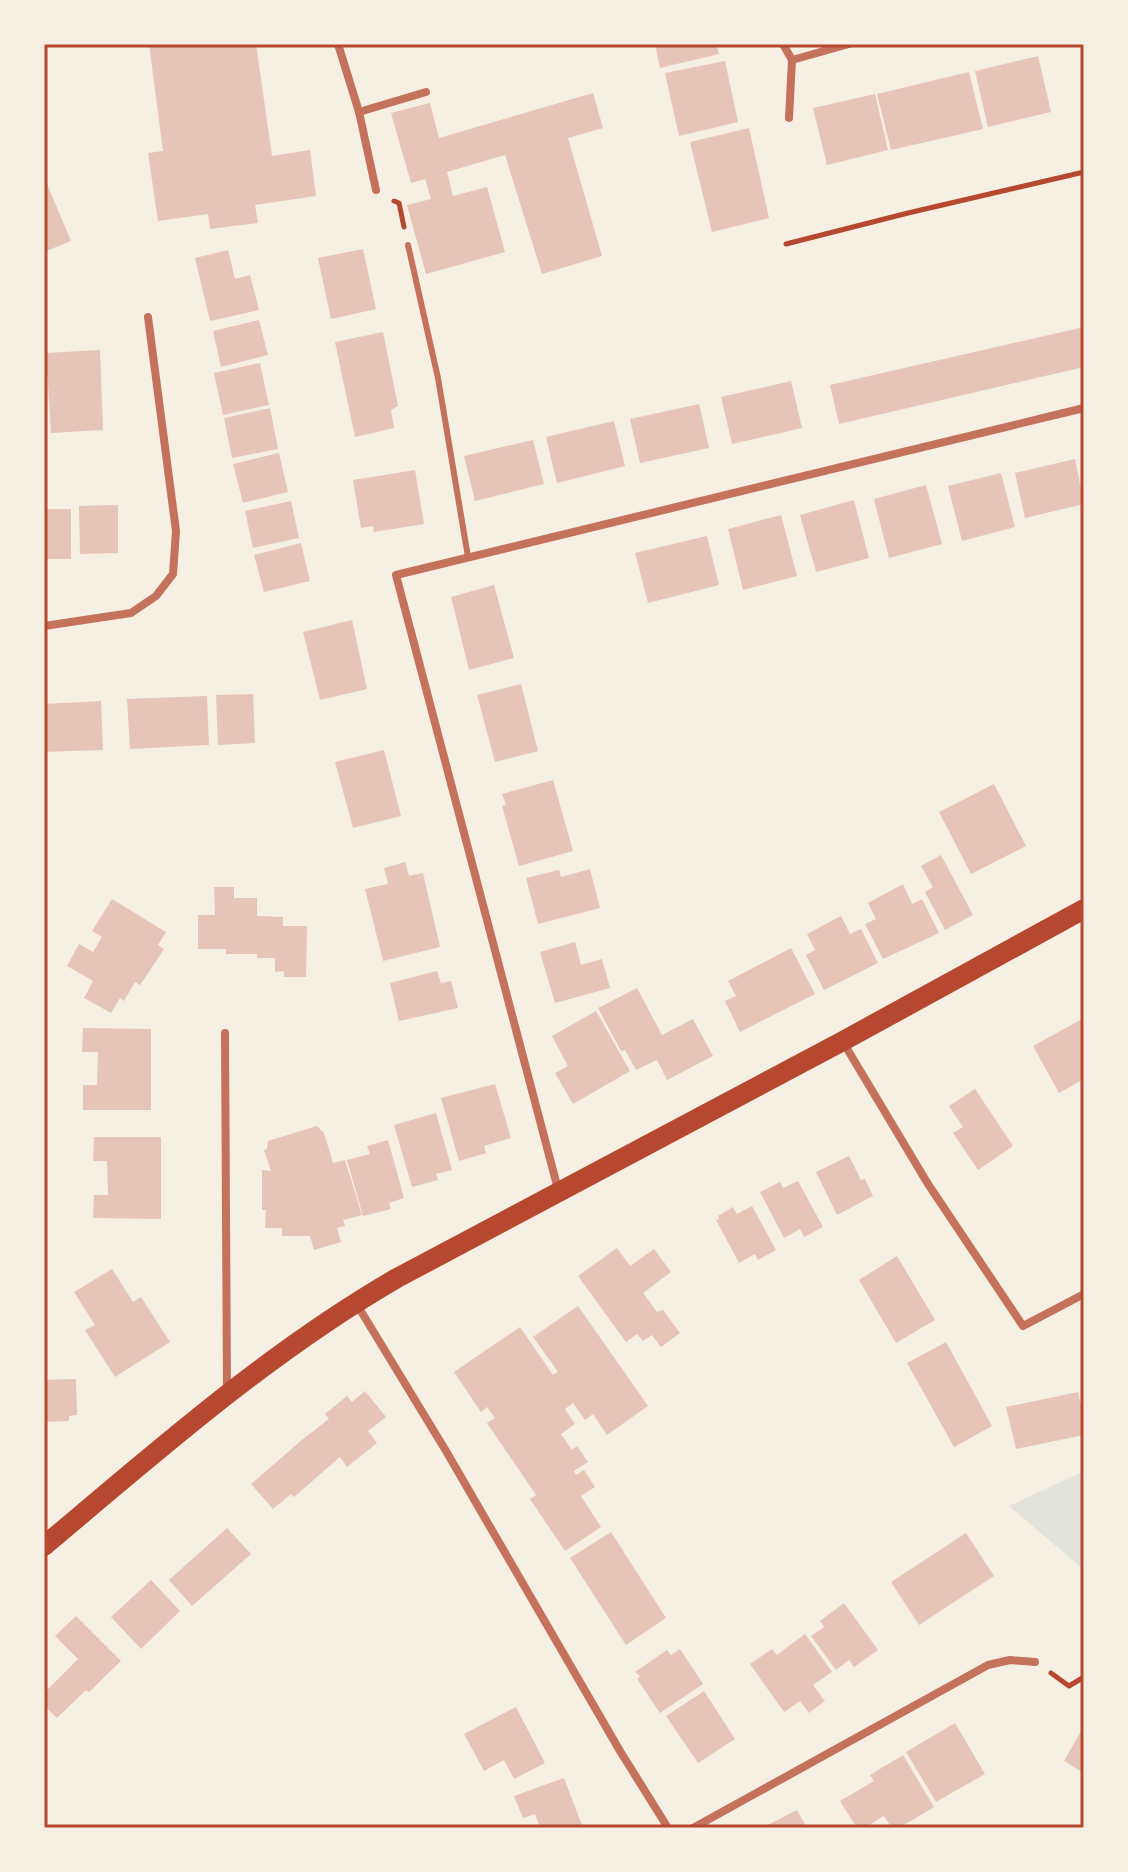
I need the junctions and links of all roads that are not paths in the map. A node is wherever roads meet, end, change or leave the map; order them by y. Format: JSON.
{"nodes":[{"id":1,"x":338,"y":44,"type":"edge"},
{"id":2,"x":783,"y":44,"type":"edge"},
{"id":3,"x":849,"y":44,"type":"edge"},
{"id":4,"x":792,"y":60,"type":"junction"},
{"id":5,"x":426,"y":92,"type":"dead end"},
{"id":6,"x":359,"y":112,"type":"junction"},
{"id":7,"x":789,"y":118,"type":"dead end"},
{"id":8,"x":376,"y":190,"type":"road end"},
{"id":9,"x":408,"y":245,"type":"road end"},
{"id":10,"x":148,"y":317,"type":"dead end"},
{"id":11,"x":1084,"y":408,"type":"edge"},
{"id":12,"x":468,"y":557,"type":"junction"},
{"id":13,"x":44,"y":626,"type":"edge"},
{"id":14,"x":1084,"y":909,"type":"edge"},
{"id":15,"x":225,"y":1033,"type":"dead end"},
{"id":16,"x":843,"y":1041,"type":"junction"},
{"id":17,"x":559,"y":1193,"type":"junction"},
{"id":18,"x":1084,"y":1294,"type":"edge"},
{"id":19,"x":356,"y":1302,"type":"junction"},
{"id":20,"x":227,"y":1393,"type":"junction"},
{"id":21,"x":44,"y":1546,"type":"edge"},
{"id":22,"x":1035,"y":1662,"type":"road end"},
{"id":23,"x":668,"y":1828,"type":"edge"},
{"id":24,"x":693,"y":1828,"type":"edge"}],
"edges":[{"from":1,"to":6,"type":"street"},
{"from":2,"to":4,"type":"street"},
{"from":3,"to":4,"type":"street"},
{"from":4,"to":7,"type":"street"},
{"from":5,"to":6,"type":"street"},
{"from":6,"to":8,"type":"street"},
{"from":9,"to":12,"type":"lane"},
{"from":10,"to":13,"type":"street"},
{"from":11,"to":12,"type":"street"},
{"from":12,"to":17,"type":"street"},
{"from":14,"to":16,"type":"main road"},
{"from":15,"to":20,"type":"street"},
{"from":16,"to":17,"type":"main road"},
{"from":16,"to":18,"type":"street"},
{"from":17,"to":19,"type":"main road"},
{"from":19,"to":20,"type":"main road"},
{"from":19,"to":23,"type":"street"},
{"from":20,"to":21,"type":"main road"},
{"from":22,"to":24,"type":"street"}]}
